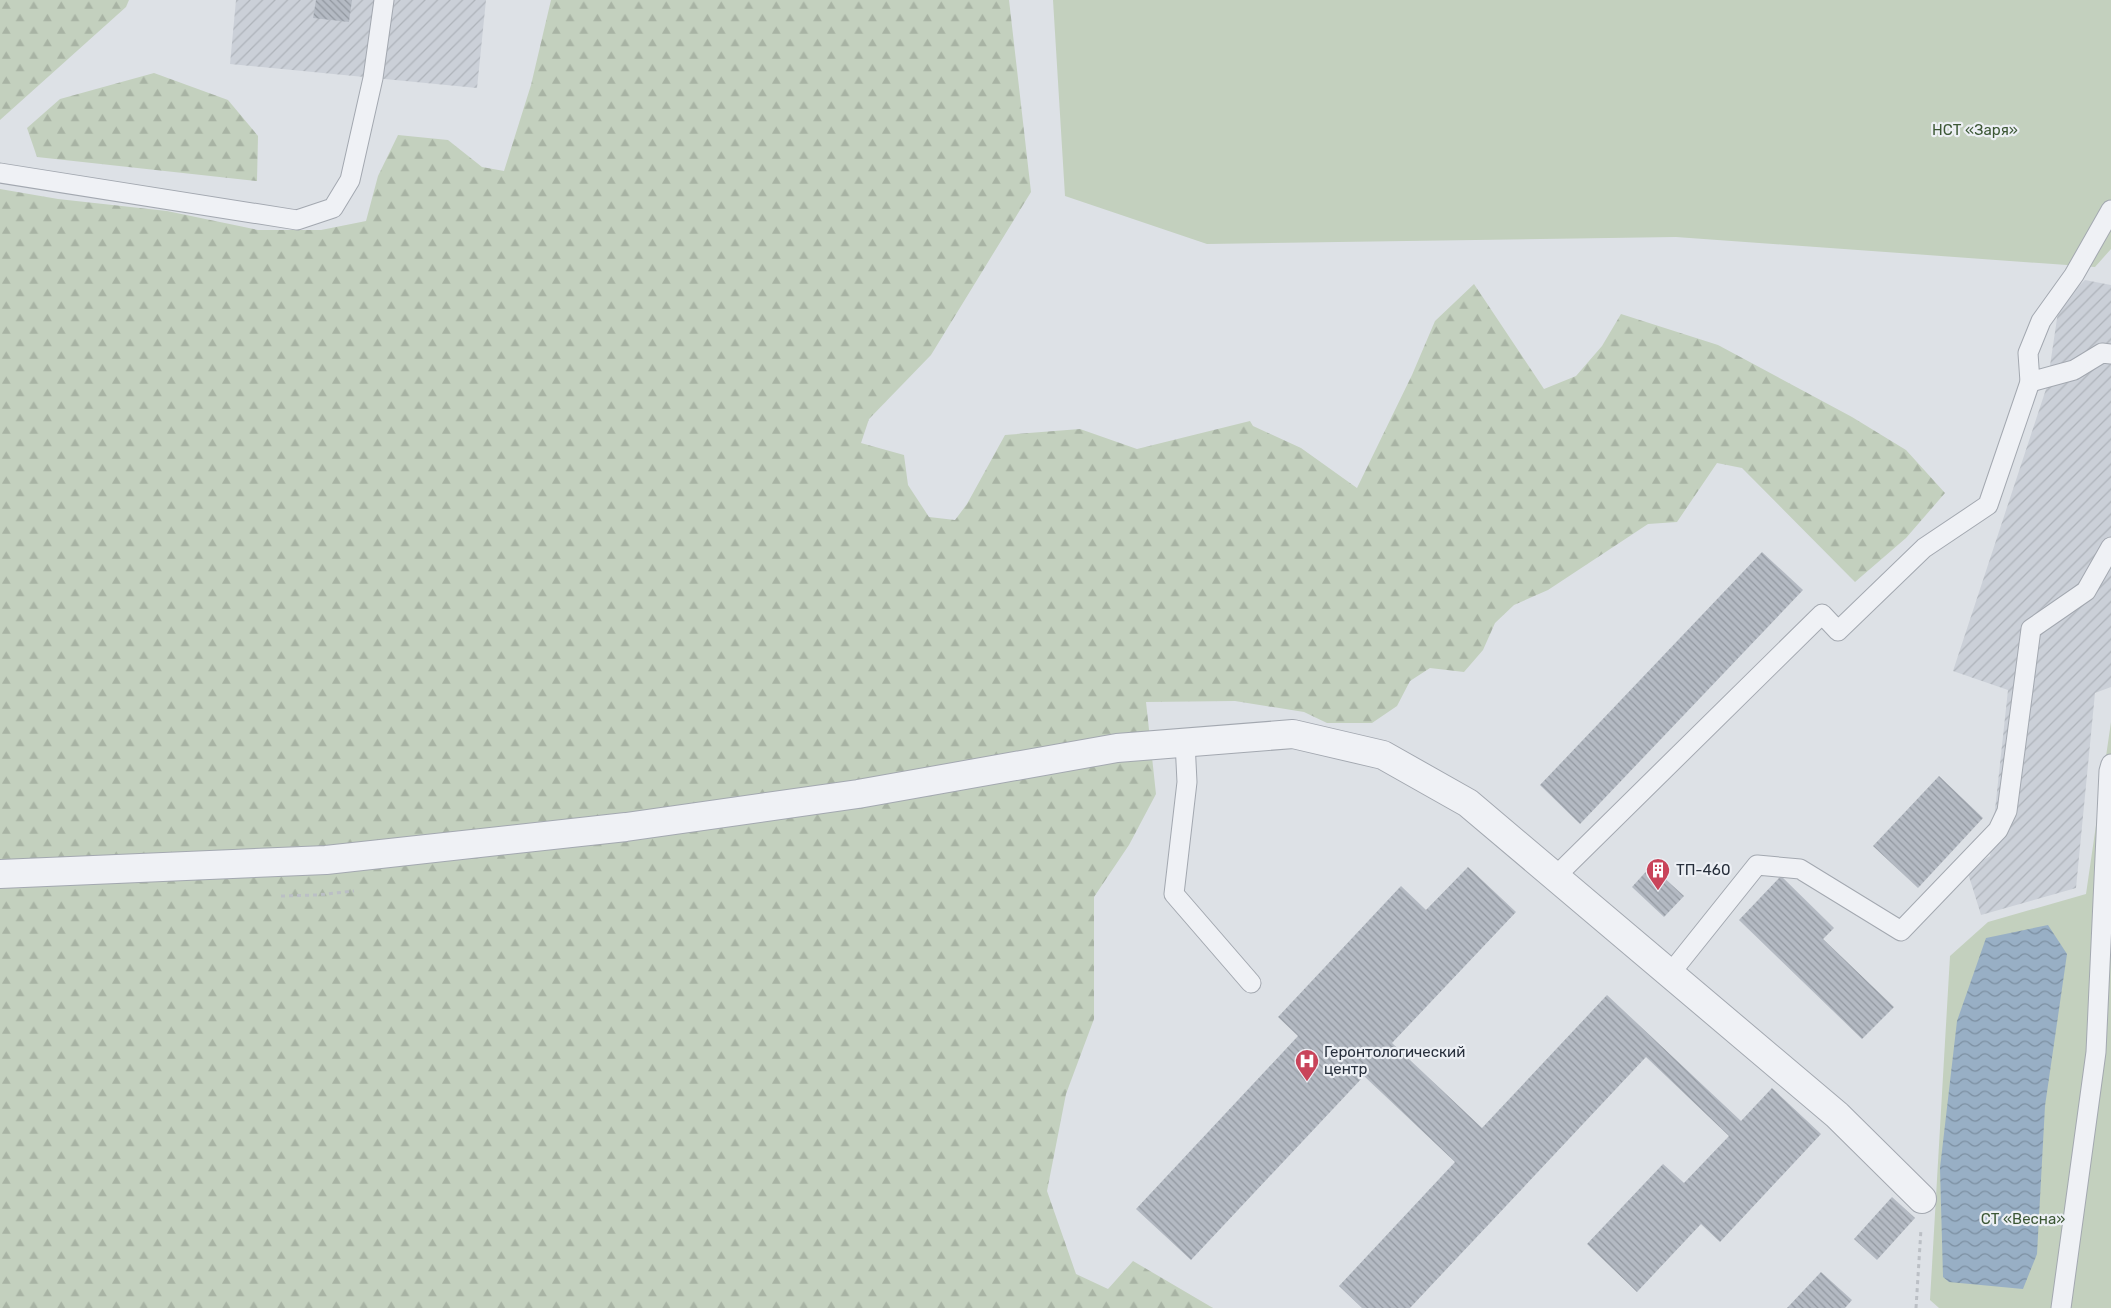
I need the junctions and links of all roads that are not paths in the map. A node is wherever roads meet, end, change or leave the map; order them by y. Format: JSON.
{"nodes":[{"id":1,"x":384,"y":0,"type":"edge"},
{"id":2,"x":0,"y":173,"type":"edge"},
{"id":3,"x":2111,"y":210,"type":"edge"},
{"id":4,"x":2111,"y":354,"type":"edge"},
{"id":5,"x":2030,"y":382,"type":"junction"},
{"id":6,"x":2111,"y":547,"type":"edge"},
{"id":7,"x":1185,"y":742,"type":"junction"},
{"id":8,"x":2111,"y":764,"type":"edge"},
{"id":9,"x":0,"y":874,"type":"edge"},
{"id":10,"x":1555,"y":876,"type":"junction"},
{"id":11,"x":1669,"y":975,"type":"junction"},
{"id":12,"x":1251,"y":983,"type":"dead end"},
{"id":13,"x":1922,"y":1199,"type":"road end"},
{"id":14,"x":2061,"y":1308,"type":"edge"}],
"edges":[{"from":1,"to":2,"type":"lane"},
{"from":3,"to":5,"type":"lane"},
{"from":4,"to":5,"type":"lane"},
{"from":5,"to":10,"type":"lane"},
{"from":6,"to":11,"type":"lane"},
{"from":7,"to":9,"type":"street"},
{"from":7,"to":10,"type":"street"},
{"from":7,"to":12,"type":"lane"},
{"from":8,"to":14,"type":"lane"},
{"from":10,"to":11,"type":"street"},
{"from":11,"to":13,"type":"street"}]}
